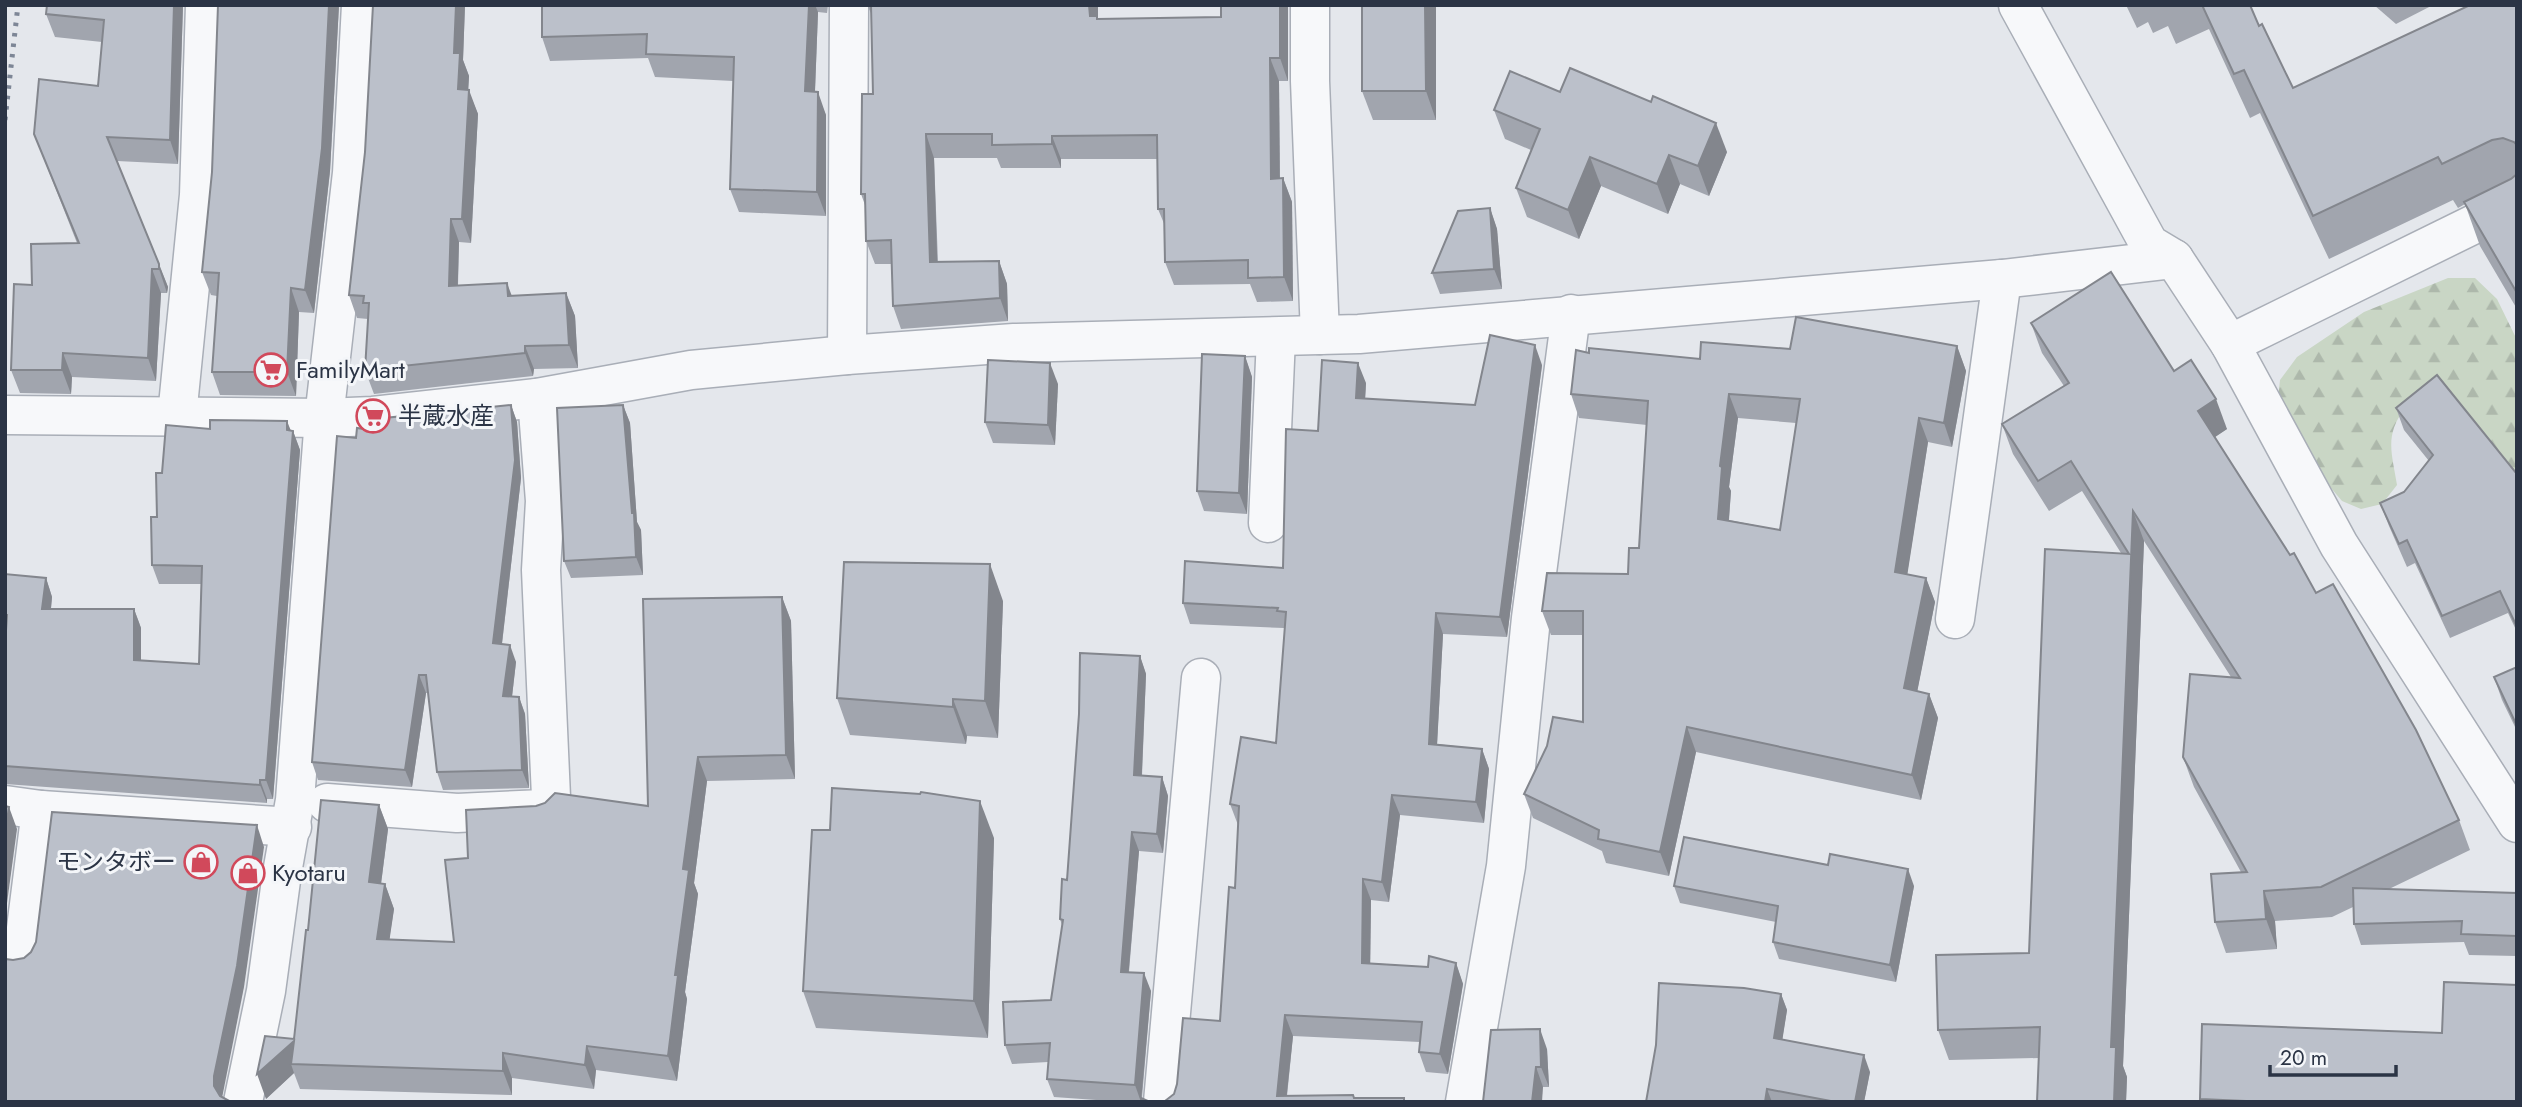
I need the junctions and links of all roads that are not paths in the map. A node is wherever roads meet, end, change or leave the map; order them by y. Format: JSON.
{"nodes":[{"id":1,"x":205,"y":5,"type":"edge"},
{"id":2,"x":361,"y":5,"type":"edge"},
{"id":3,"x":849,"y":5,"type":"edge"},
{"id":4,"x":1310,"y":5,"type":"edge"},
{"id":5,"x":2018,"y":5,"type":"edge"},
{"id":6,"x":2517,"y":203,"type":"edge"},
{"id":7,"x":2174,"y":259,"type":"junction"},
{"id":8,"x":2002,"y":279,"type":"junction"},
{"id":9,"x":1572,"y":314,"type":"junction"},
{"id":10,"x":1320,"y":335,"type":"junction"},
{"id":11,"x":1276,"y":337,"type":"junction"},
{"id":12,"x":2230,"y":344,"type":"junction"},
{"id":13,"x":848,"y":355,"type":"junction"},
{"id":14,"x":537,"y":398,"type":"junction"},
{"id":15,"x":5,"y":415,"type":"edge"},
{"id":16,"x":177,"y":416,"type":"junction"},
{"id":17,"x":324,"y":418,"type":"junction"},
{"id":18,"x":1268,"y":523,"type":"dead end"},
{"id":19,"x":1955,"y":619,"type":"dead end"},
{"id":20,"x":1201,"y":678,"type":"dead end"},
{"id":21,"x":23,"y":807,"type":"edge"},
{"id":22,"x":294,"y":814,"type":"junction"},
{"id":23,"x":2517,"y":823,"type":"edge"},
{"id":24,"x":5,"y":959,"type":"edge"},
{"id":25,"x":243,"y":1102,"type":"edge"},
{"id":26,"x":1163,"y":1102,"type":"edge"},
{"id":27,"x":1465,"y":1102,"type":"edge"}],
"edges":[{"from":1,"to":16,"type":"street"},
{"from":2,"to":17,"type":"street"},
{"from":3,"to":13,"type":"street"},
{"from":4,"to":10,"type":"street"},
{"from":5,"to":7,"type":"street"},
{"from":6,"to":12,"type":"street"},
{"from":7,"to":8,"type":"street"},
{"from":7,"to":12,"type":"street"},
{"from":8,"to":9,"type":"street"},
{"from":8,"to":19,"type":"street"},
{"from":9,"to":10,"type":"street"},
{"from":9,"to":27,"type":"street"},
{"from":10,"to":11,"type":"street"},
{"from":11,"to":13,"type":"street"},
{"from":11,"to":18,"type":"street"},
{"from":12,"to":23,"type":"street"},
{"from":13,"to":14,"type":"street"},
{"from":14,"to":17,"type":"street"},
{"from":14,"to":22,"type":"street"},
{"from":15,"to":16,"type":"street"},
{"from":16,"to":17,"type":"street"},
{"from":17,"to":22,"type":"street"},
{"from":20,"to":26,"type":"street"},
{"from":21,"to":22,"type":"street"},
{"from":21,"to":24,"type":"street"},
{"from":22,"to":25,"type":"street"}]}
